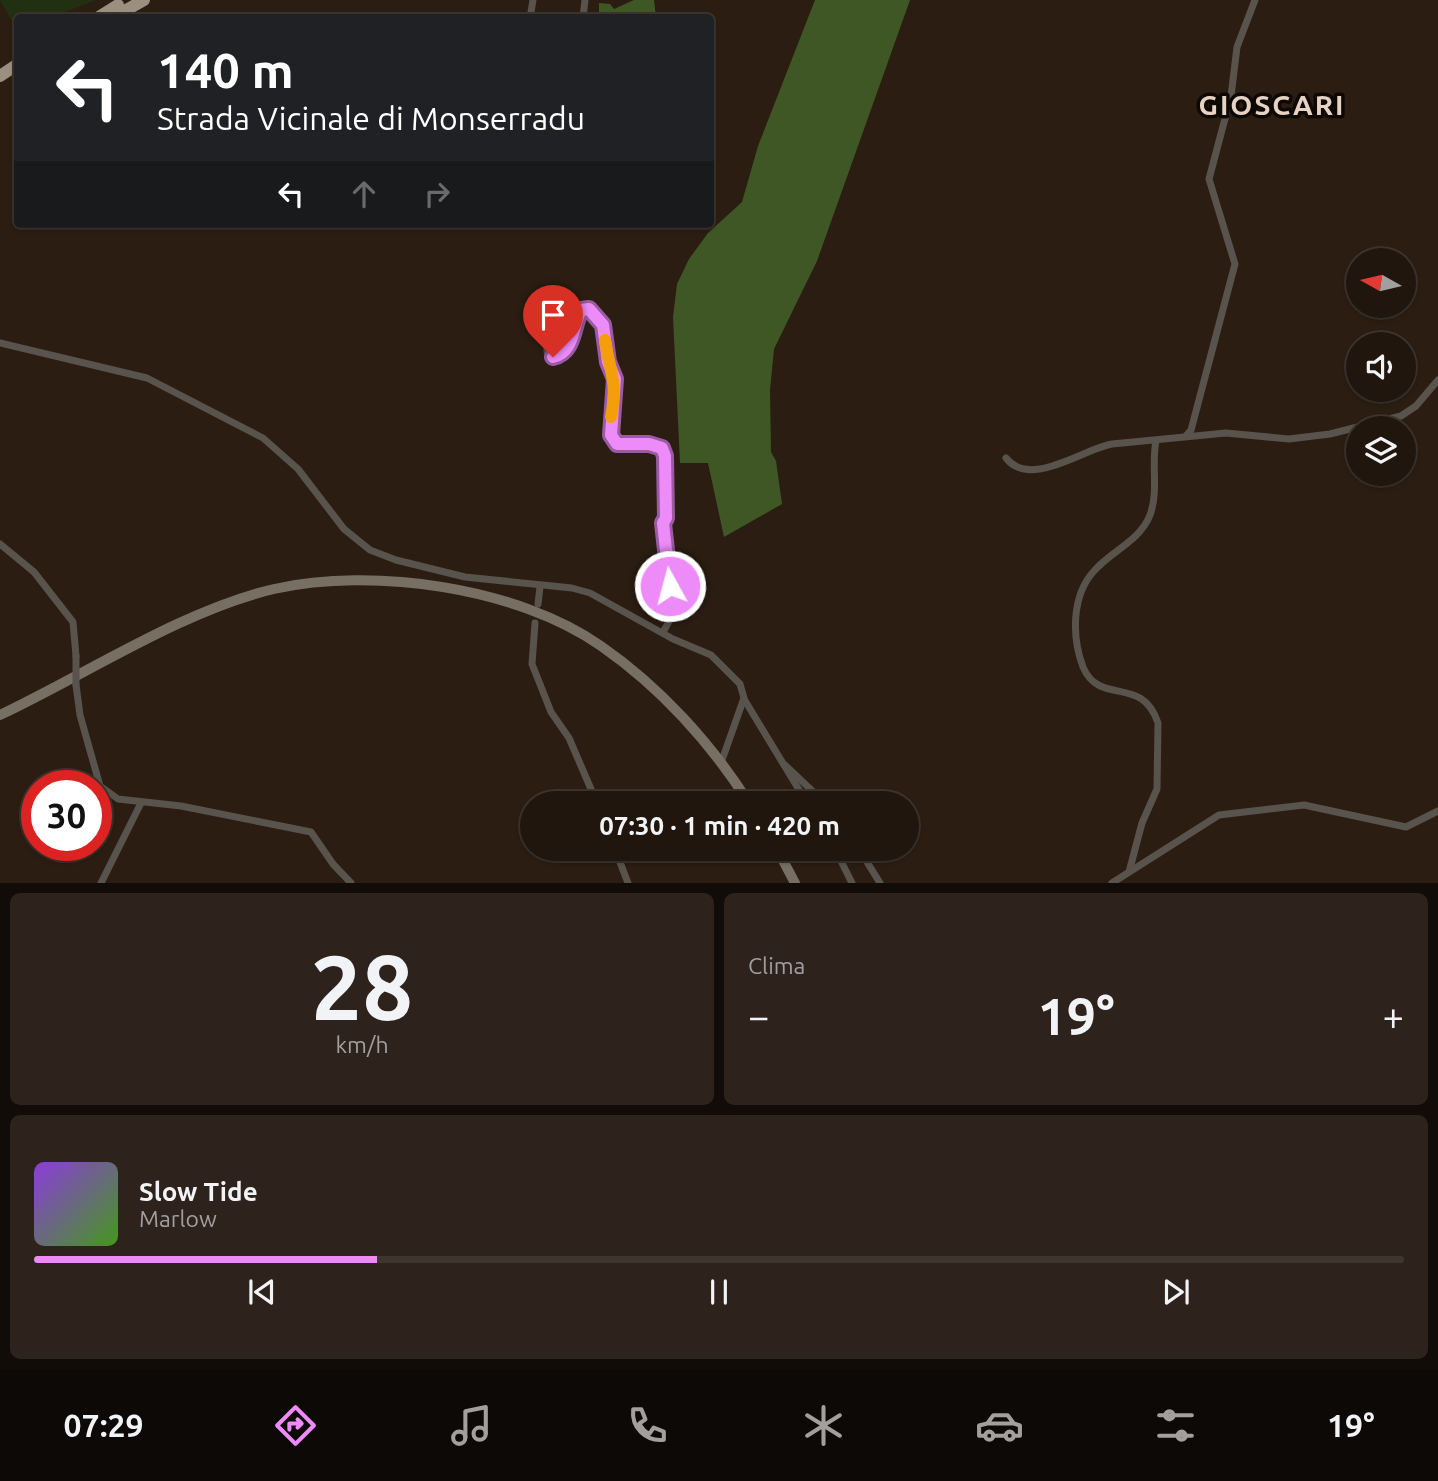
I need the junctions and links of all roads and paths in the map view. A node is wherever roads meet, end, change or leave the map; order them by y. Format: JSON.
{"nodes":[{"id":1,"x":127,"y":0,"type":"edge"},
{"id":2,"x":144,"y":0,"type":"edge"},
{"id":3,"x":1255,"y":0,"type":"edge"},
{"id":4,"x":104,"y":14,"type":"edge"},
{"id":5,"x":119,"y":14,"type":"edge"},
{"id":6,"x":546,"y":312,"type":"dead end"},
{"id":7,"x":0,"y":343,"type":"edge"},
{"id":8,"x":1438,"y":380,"type":"edge"},
{"id":9,"x":1186,"y":436,"type":"junction"},
{"id":10,"x":1156,"y":441,"type":"junction"},
{"id":11,"x":1006,"y":458,"type":"dead end"},
{"id":12,"x":0,"y":544,"type":"edge"},
{"id":13,"x":540,"y":587,"type":"junction"},
{"id":14,"x":538,"y":604,"type":"dead end"},
{"id":15,"x":535,"y":623,"type":"dead end"},
{"id":16,"x":663,"y":632,"type":"junction"},
{"id":17,"x":744,"y":698,"type":"junction"},
{"id":18,"x":0,"y":715,"type":"edge"},
{"id":19,"x":779,"y":760,"type":"junction"},
{"id":20,"x":721,"y":763,"type":"junction"},
{"id":21,"x":592,"y":791,"type":"edge"},
{"id":22,"x":741,"y":791,"type":"edge"},
{"id":23,"x":799,"y":791,"type":"edge"},
{"id":24,"x":812,"y":791,"type":"edge"},
{"id":25,"x":141,"y":803,"type":"junction"},
{"id":26,"x":1438,"y":811,"type":"edge"},
{"id":27,"x":620,"y":861,"type":"edge"},
{"id":28,"x":783,"y":861,"type":"edge"},
{"id":29,"x":841,"y":861,"type":"edge"},
{"id":30,"x":866,"y":861,"type":"edge"},
{"id":31,"x":1129,"y":872,"type":"junction"},
{"id":32,"x":101,"y":883,"type":"edge"},
{"id":33,"x":351,"y":883,"type":"edge"},
{"id":34,"x":628,"y":883,"type":"edge"},
{"id":35,"x":794,"y":883,"type":"edge"},
{"id":36,"x":852,"y":883,"type":"edge"},
{"id":37,"x":880,"y":883,"type":"edge"},
{"id":38,"x":1112,"y":883,"type":"edge"}],
"edges":[{"from":1,"to":4,"type":"highway"},
{"from":2,"to":5,"type":"highway"},
{"from":3,"to":9,"type":"street"},
{"from":6,"to":16,"type":"street"},
{"from":7,"to":13,"type":"street"},
{"from":8,"to":9,"type":"street"},
{"from":9,"to":10,"type":"street"},
{"from":10,"to":11,"type":"street"},
{"from":10,"to":31,"type":"street"},
{"from":12,"to":25,"type":"street","bridge":true},
{"from":13,"to":14,"type":"street"},
{"from":13,"to":16,"type":"street"},
{"from":15,"to":21,"type":"street"},
{"from":16,"to":17,"type":"street"},
{"from":17,"to":19,"type":"street"},
{"from":17,"to":20,"type":"street"},
{"from":18,"to":20,"type":"main road"},
{"from":19,"to":23,"type":"street"},
{"from":19,"to":24,"type":"street"},
{"from":20,"to":22,"type":"main road"},
{"from":25,"to":32,"type":"street"},
{"from":25,"to":33,"type":"street"},
{"from":26,"to":31,"type":"street"},
{"from":27,"to":34,"type":"street"},
{"from":28,"to":35,"type":"main road"},
{"from":29,"to":36,"type":"street"},
{"from":30,"to":37,"type":"street"},
{"from":31,"to":38,"type":"street"}]}
